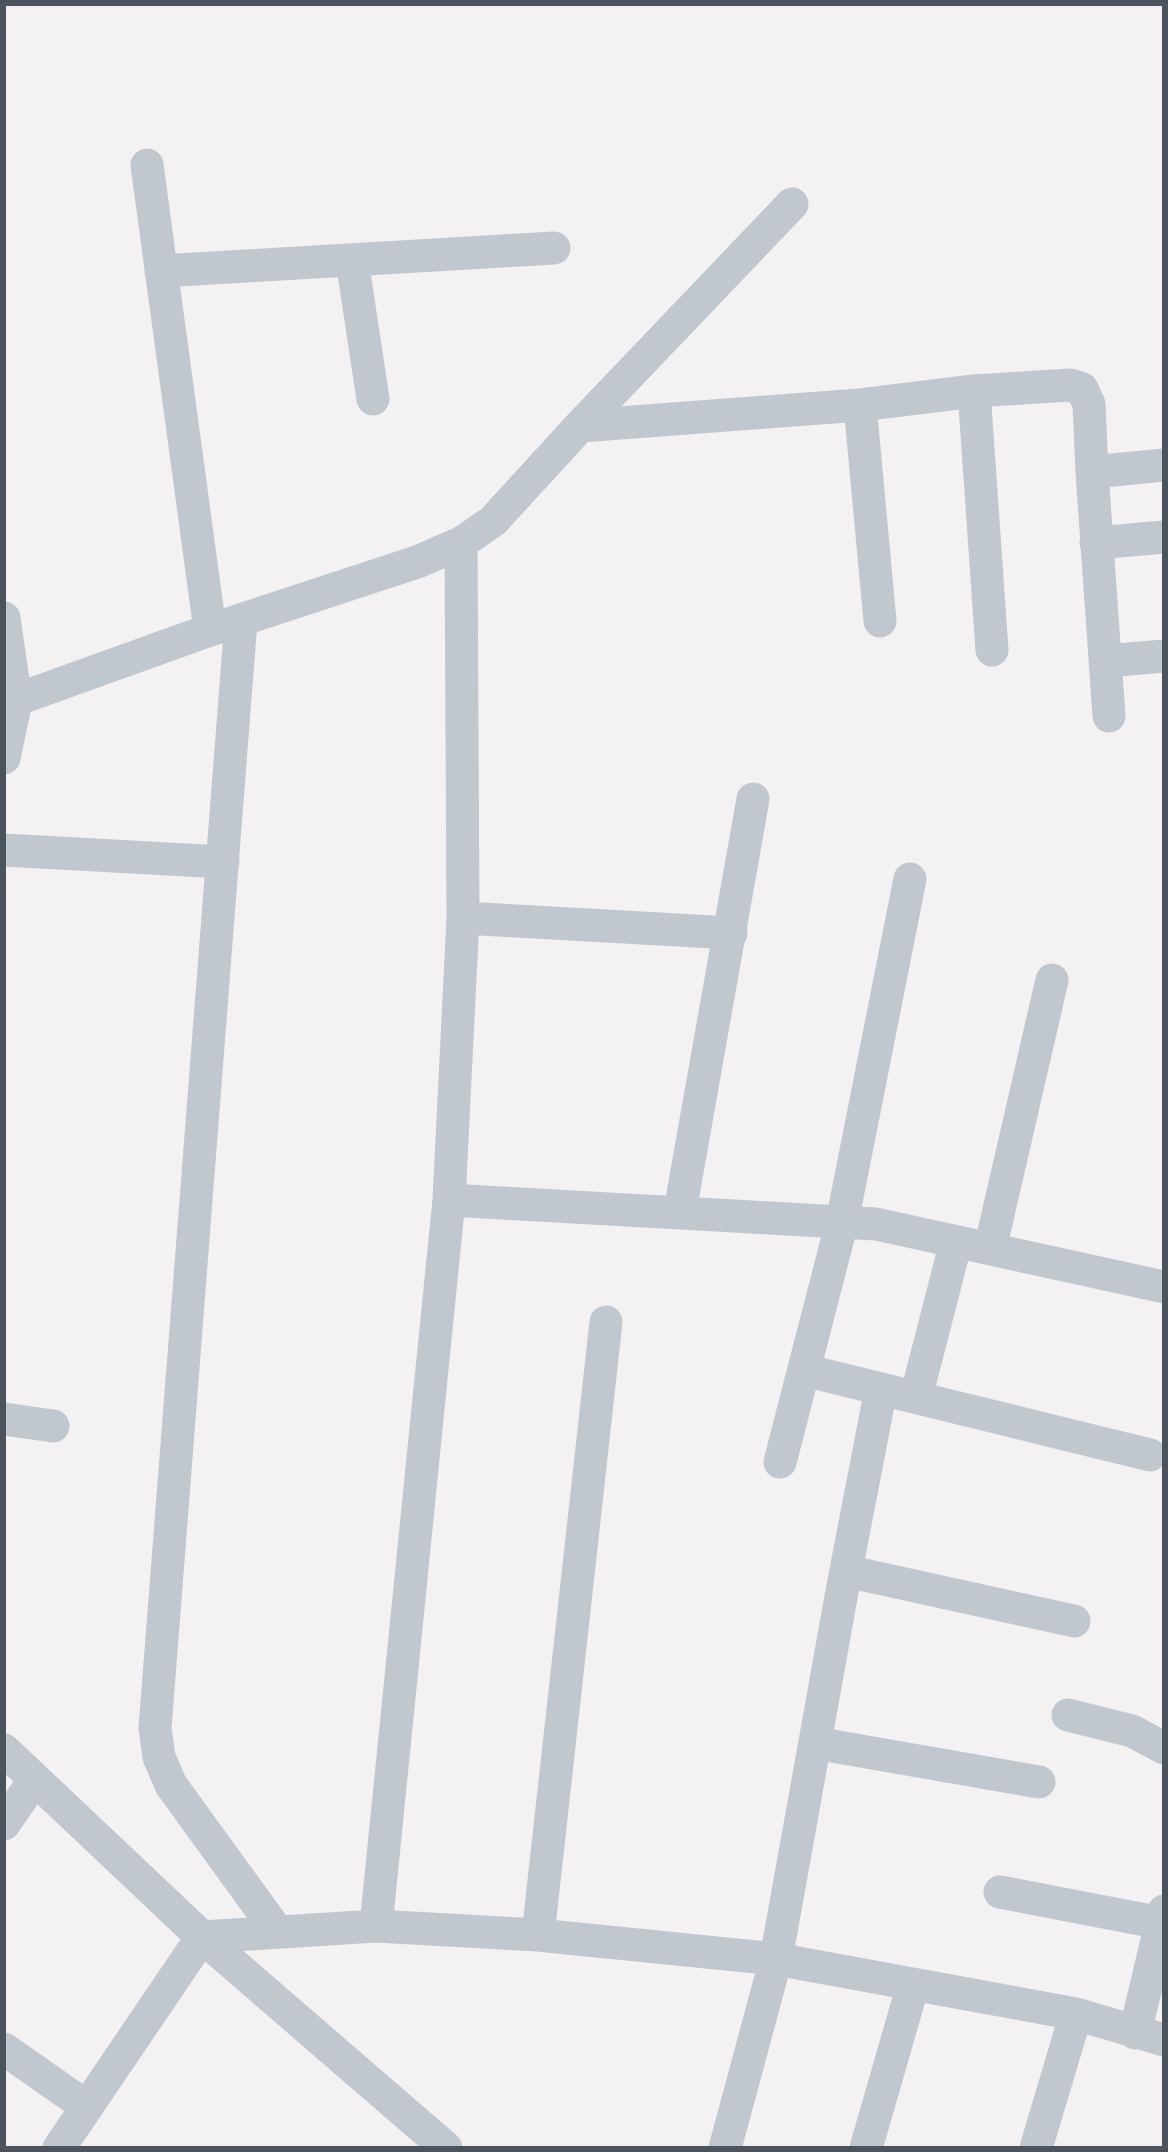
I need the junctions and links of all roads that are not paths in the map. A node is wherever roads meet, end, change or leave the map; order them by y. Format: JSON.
{"nodes":[{"id":1,"x":147,"y":165,"type":"dead end"},
{"id":2,"x":792,"y":204,"type":"dead end"},
{"id":3,"x":554,"y":248,"type":"dead end"},
{"id":4,"x":352,"y":260,"type":"junction"},
{"id":5,"x":161,"y":271,"type":"junction"},
{"id":6,"x":974,"y":391,"type":"junction"},
{"id":7,"x":373,"y":399,"type":"dead end"},
{"id":8,"x":860,"y":405,"type":"junction"},
{"id":9,"x":580,"y":426,"type":"junction"},
{"id":10,"x":1164,"y":465,"type":"edge"},
{"id":11,"x":1092,"y":472,"type":"junction"},
{"id":12,"x":1164,"y":537,"type":"edge"},
{"id":13,"x":461,"y":543,"type":"junction"},
{"id":14,"x":1096,"y":543,"type":"junction"},
{"id":15,"x":4,"y":618,"type":"edge"},
{"id":16,"x":241,"y":621,"type":"junction"},
{"id":17,"x":880,"y":621,"type":"dead end"},
{"id":18,"x":210,"y":630,"type":"junction"},
{"id":19,"x":992,"y":650,"type":"dead end"},
{"id":20,"x":1164,"y":656,"type":"edge"},
{"id":21,"x":1106,"y":661,"type":"junction"},
{"id":22,"x":10,"y":703,"type":"edge"},
{"id":23,"x":1109,"y":716,"type":"dead end"},
{"id":24,"x":4,"y":758,"type":"edge"},
{"id":25,"x":753,"y":799,"type":"dead end"},
{"id":26,"x":4,"y":850,"type":"edge"},
{"id":27,"x":223,"y":862,"type":"junction"},
{"id":28,"x":910,"y":879,"type":"dead end"},
{"id":29,"x":463,"y":918,"type":"junction"},
{"id":30,"x":731,"y":933,"type":"junction"},
{"id":31,"x":1052,"y":980,"type":"dead end"},
{"id":32,"x":449,"y":1200,"type":"junction"},
{"id":33,"x":680,"y":1211,"type":"junction"},
{"id":34,"x":842,"y":1222,"type":"junction"},
{"id":35,"x":956,"y":1242,"type":"junction"},
{"id":36,"x":990,"y":1249,"type":"junction"},
{"id":37,"x":1164,"y":1287,"type":"edge"},
{"id":38,"x":606,"y":1322,"type":"dead end"},
{"id":39,"x":804,"y":1370,"type":"junction"},
{"id":40,"x":881,"y":1389,"type":"junction"},
{"id":41,"x":916,"y":1397,"type":"junction"},
{"id":42,"x":4,"y":1419,"type":"edge"},
{"id":43,"x":53,"y":1426,"type":"dead end"},
{"id":44,"x":1150,"y":1455,"type":"dead end"},
{"id":45,"x":780,"y":1462,"type":"dead end"},
{"id":46,"x":846,"y":1571,"type":"junction"},
{"id":47,"x":1074,"y":1621,"type":"dead end"},
{"id":48,"x":1068,"y":1715,"type":"dead end"},
{"id":49,"x":815,"y":1743,"type":"junction"},
{"id":50,"x":1164,"y":1748,"type":"edge"},
{"id":51,"x":4,"y":1750,"type":"edge"},
{"id":52,"x":35,"y":1779,"type":"junction"},
{"id":53,"x":1039,"y":1782,"type":"dead end"},
{"id":54,"x":4,"y":1824,"type":"edge"},
{"id":55,"x":1000,"y":1892,"type":"dead end"},
{"id":56,"x":1162,"y":1917,"type":"edge"},
{"id":57,"x":376,"y":1926,"type":"junction"},
{"id":58,"x":277,"y":1931,"type":"junction"},
{"id":59,"x":538,"y":1935,"type":"junction"},
{"id":60,"x":202,"y":1937,"type":"junction"},
{"id":61,"x":776,"y":1959,"type":"junction"},
{"id":62,"x":913,"y":1985,"type":"junction"},
{"id":63,"x":1076,"y":2014,"type":"junction"},
{"id":64,"x":1149,"y":2036,"type":"edge"},
{"id":65,"x":4,"y":2049,"type":"edge"},
{"id":66,"x":87,"y":2107,"type":"junction"},
{"id":67,"x":445,"y":2147,"type":"edge"},
{"id":68,"x":59,"y":2148,"type":"edge"},
{"id":69,"x":725,"y":2148,"type":"edge"},
{"id":70,"x":866,"y":2148,"type":"edge"},
{"id":71,"x":1036,"y":2148,"type":"edge"}],
"edges":[{"from":1,"to":5,"type":"street"},
{"from":2,"to":9,"type":"street"},
{"from":3,"to":4,"type":"street"},
{"from":4,"to":5,"type":"street"},
{"from":4,"to":7,"type":"street"},
{"from":5,"to":18,"type":"street"},
{"from":6,"to":8,"type":"street"},
{"from":6,"to":11,"type":"street"},
{"from":6,"to":19,"type":"street"},
{"from":8,"to":9,"type":"street"},
{"from":8,"to":17,"type":"street"},
{"from":9,"to":13,"type":"street"},
{"from":10,"to":11,"type":"street"},
{"from":11,"to":14,"type":"street"},
{"from":12,"to":14,"type":"street"},
{"from":13,"to":16,"type":"street"},
{"from":13,"to":29,"type":"street"},
{"from":14,"to":21,"type":"street"},
{"from":15,"to":22,"type":"street"},
{"from":16,"to":18,"type":"street"},
{"from":16,"to":27,"type":"street"},
{"from":18,"to":22,"type":"street"},
{"from":20,"to":21,"type":"street"},
{"from":21,"to":23,"type":"street"},
{"from":22,"to":24,"type":"street"},
{"from":25,"to":30,"type":"street"},
{"from":26,"to":27,"type":"street"},
{"from":27,"to":58,"type":"street"},
{"from":28,"to":34,"type":"street"},
{"from":29,"to":30,"type":"street"},
{"from":29,"to":32,"type":"street"},
{"from":30,"to":33,"type":"street"},
{"from":31,"to":36,"type":"street"},
{"from":32,"to":33,"type":"street"},
{"from":32,"to":57,"type":"street"},
{"from":33,"to":34,"type":"street"},
{"from":34,"to":35,"type":"street"},
{"from":34,"to":39,"type":"street"},
{"from":35,"to":36,"type":"street"},
{"from":35,"to":41,"type":"street"},
{"from":36,"to":37,"type":"street"},
{"from":38,"to":59,"type":"street"},
{"from":39,"to":40,"type":"street"},
{"from":39,"to":45,"type":"street"},
{"from":40,"to":41,"type":"street"},
{"from":40,"to":46,"type":"street"},
{"from":41,"to":44,"type":"street"},
{"from":42,"to":43,"type":"street"},
{"from":46,"to":47,"type":"street"},
{"from":46,"to":49,"type":"street"},
{"from":48,"to":50,"type":"street"},
{"from":49,"to":53,"type":"street"},
{"from":49,"to":61,"type":"street"},
{"from":51,"to":52,"type":"street"},
{"from":52,"to":54,"type":"street"},
{"from":52,"to":60,"type":"street"},
{"from":55,"to":56,"type":"street"},
{"from":56,"to":64,"type":"street"},
{"from":57,"to":58,"type":"street"},
{"from":57,"to":59,"type":"street"},
{"from":58,"to":60,"type":"street"},
{"from":59,"to":61,"type":"street"},
{"from":60,"to":66,"type":"street"},
{"from":60,"to":67,"type":"street"},
{"from":61,"to":62,"type":"street"},
{"from":61,"to":69,"type":"street"},
{"from":62,"to":63,"type":"street"},
{"from":62,"to":70,"type":"street"},
{"from":63,"to":64,"type":"street"},
{"from":63,"to":71,"type":"street"},
{"from":65,"to":66,"type":"street"},
{"from":66,"to":68,"type":"street"}]}
